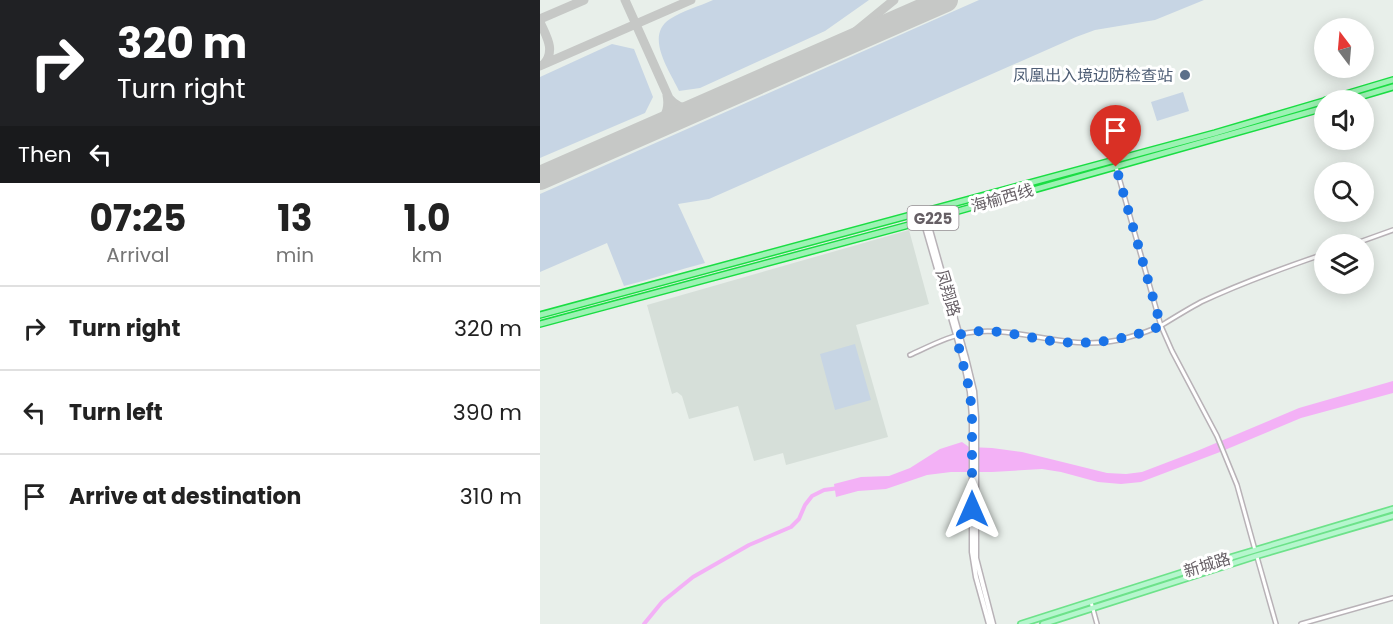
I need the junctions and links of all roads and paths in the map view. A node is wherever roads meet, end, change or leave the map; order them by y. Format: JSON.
{"nodes":[{"id":1,"x":1393,"y":80,"type":"edge"},
{"id":2,"x":1393,"y":87,"type":"edge"},
{"id":3,"x":1361,"y":90,"type":"edge"},
{"id":4,"x":1374,"y":93,"type":"edge"},
{"id":5,"x":1314,"y":105,"type":"edge"},
{"id":6,"x":1314,"y":111,"type":"edge"},
{"id":7,"x":1216,"y":136,"type":"junction"},
{"id":8,"x":1116,"y":167,"type":"junction"},
{"id":9,"x":923,"y":212,"type":"junction"},
{"id":10,"x":925,"y":220,"type":"junction"},
{"id":11,"x":1393,"y":230,"type":"edge"},
{"id":12,"x":1374,"y":237,"type":"edge"},
{"id":13,"x":1314,"y":258,"type":"edge"},
{"id":14,"x":540,"y":315,"type":"edge"},
{"id":15,"x":540,"y":324,"type":"edge"},
{"id":16,"x":1161,"y":326,"type":"junction"},
{"id":17,"x":958,"y":335,"type":"junction"},
{"id":18,"x":910,"y":355,"type":"dead end"},
{"id":19,"x":1393,"y":509,"type":"edge"},
{"id":20,"x":1393,"y":516,"type":"edge"},
{"id":21,"x":1256,"y":553,"type":"junction"},
{"id":22,"x":1393,"y":598,"type":"edge"},
{"id":23,"x":1091,"y":602,"type":"junction"},
{"id":24,"x":1093,"y":608,"type":"junction"},
{"id":25,"x":991,"y":624,"type":"edge"},
{"id":26,"x":1021,"y":624,"type":"edge"},
{"id":27,"x":1043,"y":624,"type":"edge"},
{"id":28,"x":1097,"y":624,"type":"edge"},
{"id":29,"x":1276,"y":624,"type":"edge"},
{"id":30,"x":1301,"y":624,"type":"edge"}],
"edges":[{"from":1,"to":3,"type":"highway","name":"海榆西线","number":"G225"},
{"from":2,"to":4,"type":"highway"},
{"from":5,"to":7,"type":"highway","name":"海榆西线","number":"G225"},
{"from":6,"to":7,"type":"highway","name":"海榆西线","number":"G225"},
{"from":7,"to":8,"type":"highway","name":"海榆西线","number":"G225"},
{"from":7,"to":9,"type":"highway","name":"海榆西线","number":"G225"},
{"from":8,"to":10,"type":"highway","name":"海榆西线","number":"G225"},
{"from":8,"to":16,"type":"street"},
{"from":9,"to":10,"type":"street","name":"凤翔路"},
{"from":9,"to":14,"type":"highway","name":"海榆西线","number":"G225"},
{"from":10,"to":15,"type":"highway","name":"海榆西线","number":"G225"},
{"from":10,"to":17,"type":"street","name":"凤翔路"},
{"from":11,"to":12,"type":"street"},
{"from":13,"to":16,"type":"street"},
{"from":16,"to":17,"type":"street"},
{"from":16,"to":21,"type":"street"},
{"from":17,"to":18,"type":"street"},
{"from":17,"to":25,"type":"street","name":"凤翔路"},
{"from":19,"to":21,"type":"main road","name":"新城路"},
{"from":20,"to":21,"type":"main road","name":"新城路"},
{"from":21,"to":23,"type":"main road","name":"新城路"},
{"from":21,"to":24,"type":"main road","name":"新城路"},
{"from":21,"to":29,"type":"street"},
{"from":22,"to":30,"type":"street"},
{"from":23,"to":24,"type":"street"},
{"from":23,"to":26,"type":"main road","name":"新城路"},
{"from":24,"to":27,"type":"main road","name":"新城路"},
{"from":24,"to":28,"type":"street"}]}
